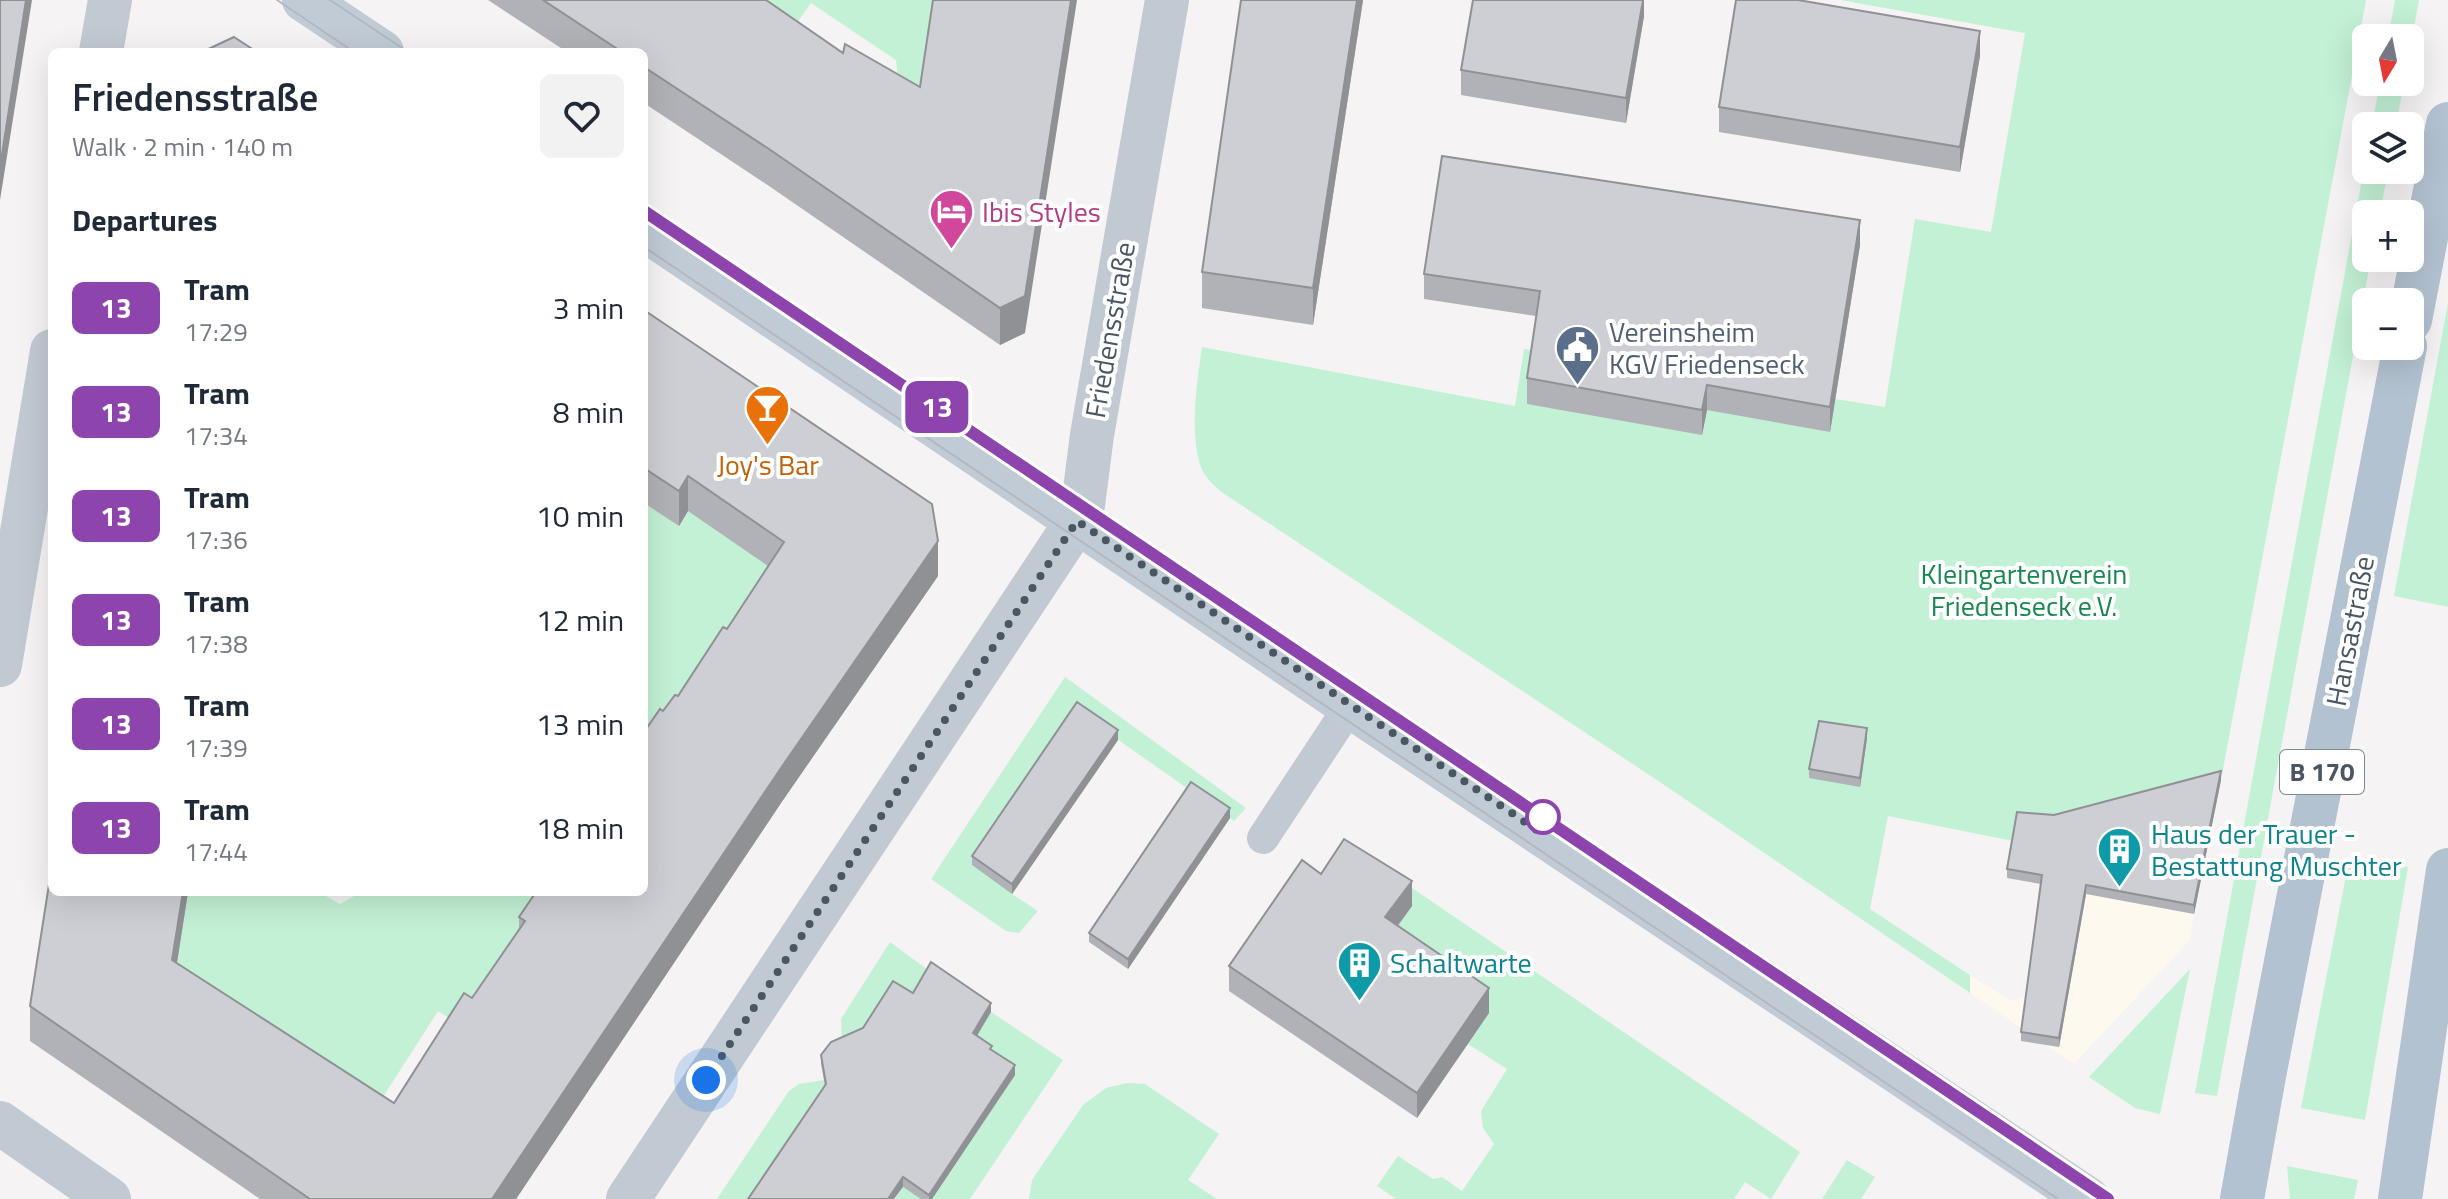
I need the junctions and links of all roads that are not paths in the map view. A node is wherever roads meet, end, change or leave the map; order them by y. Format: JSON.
{"nodes":[{"id":1,"x":110,"y":0,"type":"edge"},
{"id":2,"x":304,"y":0,"type":"edge"},
{"id":3,"x":1167,"y":0,"type":"edge"},
{"id":4,"x":102,"y":48,"type":"edge"},
{"id":5,"x":376,"y":48,"type":"edge"},
{"id":6,"x":2448,"y":124,"type":"edge"},
{"id":7,"x":648,"y":232,"type":"edge"},
{"id":8,"x":2416,"y":288,"type":"edge"},
{"id":9,"x":2402,"y":360,"type":"edge"},
{"id":10,"x":48,"y":375,"type":"edge"},
{"id":11,"x":1077,"y":521,"type":"junction"},
{"id":12,"x":0,"y":665,"type":"edge"},
{"id":13,"x":1350,"y":706,"type":"junction"},
{"id":14,"x":1263,"y":838,"type":"dead end"},
{"id":15,"x":2448,"y":870,"type":"edge"},
{"id":16,"x":0,"y":1123,"type":"edge"},
{"id":17,"x":109,"y":1199,"type":"edge"},
{"id":18,"x":628,"y":1199,"type":"edge"},
{"id":19,"x":2088,"y":1199,"type":"edge"},
{"id":20,"x":2242,"y":1199,"type":"edge"},
{"id":21,"x":2400,"y":1199,"type":"edge"}],
"edges":[{"from":1,"to":4,"type":"street"},
{"from":2,"to":5,"type":"main road"},
{"from":3,"to":11,"type":"street","name":"Friedensstraße"},
{"from":6,"to":8,"type":"main road"},
{"from":7,"to":11,"type":"main road"},
{"from":9,"to":20,"type":"main road","name":"Hansastraße","number":"B 170"},
{"from":10,"to":12,"type":"street"},
{"from":11,"to":13,"type":"main road"},
{"from":11,"to":18,"type":"street","name":"Friedensstraße"},
{"from":13,"to":14,"type":"lane"},
{"from":13,"to":19,"type":"main road"},
{"from":15,"to":21,"type":"main road"},
{"from":16,"to":17,"type":"street"}]}
